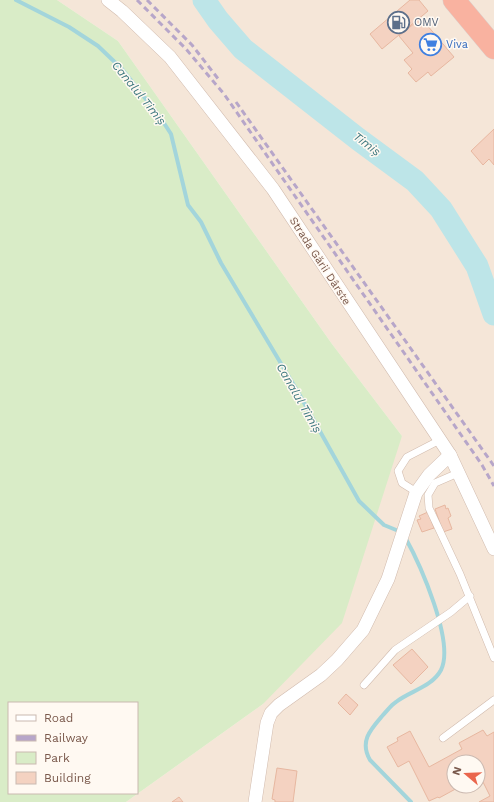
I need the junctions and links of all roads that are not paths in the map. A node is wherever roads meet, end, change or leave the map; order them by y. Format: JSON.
{"nodes":[{"id":1,"x":108,"y":0,"type":"edge"},
{"id":2,"x":454,"y":0,"type":"edge"},
{"id":3,"x":494,"y":48,"type":"edge"},
{"id":4,"x":440,"y":440,"type":"junction"},
{"id":5,"x":450,"y":455,"type":"junction"},
{"id":6,"x":458,"y":473,"type":"junction"},
{"id":7,"x":422,"y":494,"type":"junction"},
{"id":8,"x":494,"y":550,"type":"edge"},
{"id":9,"x":470,"y":596,"type":"junction"},
{"id":10,"x":494,"y":658,"type":"edge"},
{"id":11,"x":364,"y":684,"type":"dead end"},
{"id":12,"x":494,"y":700,"type":"edge"},
{"id":13,"x":443,"y":738,"type":"dead end"},
{"id":14,"x":255,"y":802,"type":"edge"}],
"edges":[{"from":1,"to":4,"type":"street","name":"Strada Gării Dârste"},
{"from":2,"to":3,"type":"highway"},
{"from":4,"to":5,"type":"street","name":"Strada Gării Dârste"},
{"from":4,"to":7,"type":"lane"},
{"from":5,"to":6,"type":"street","name":"Strada Gării Dârste"},
{"from":5,"to":7,"type":"street"},
{"from":6,"to":7,"type":"lane"},
{"from":6,"to":8,"type":"street","name":"Strada Gării Dârste"},
{"from":7,"to":9,"type":"lane"},
{"from":7,"to":14,"type":"street"},
{"from":9,"to":10,"type":"lane"},
{"from":9,"to":11,"type":"lane"},
{"from":12,"to":13,"type":"lane"}]}
